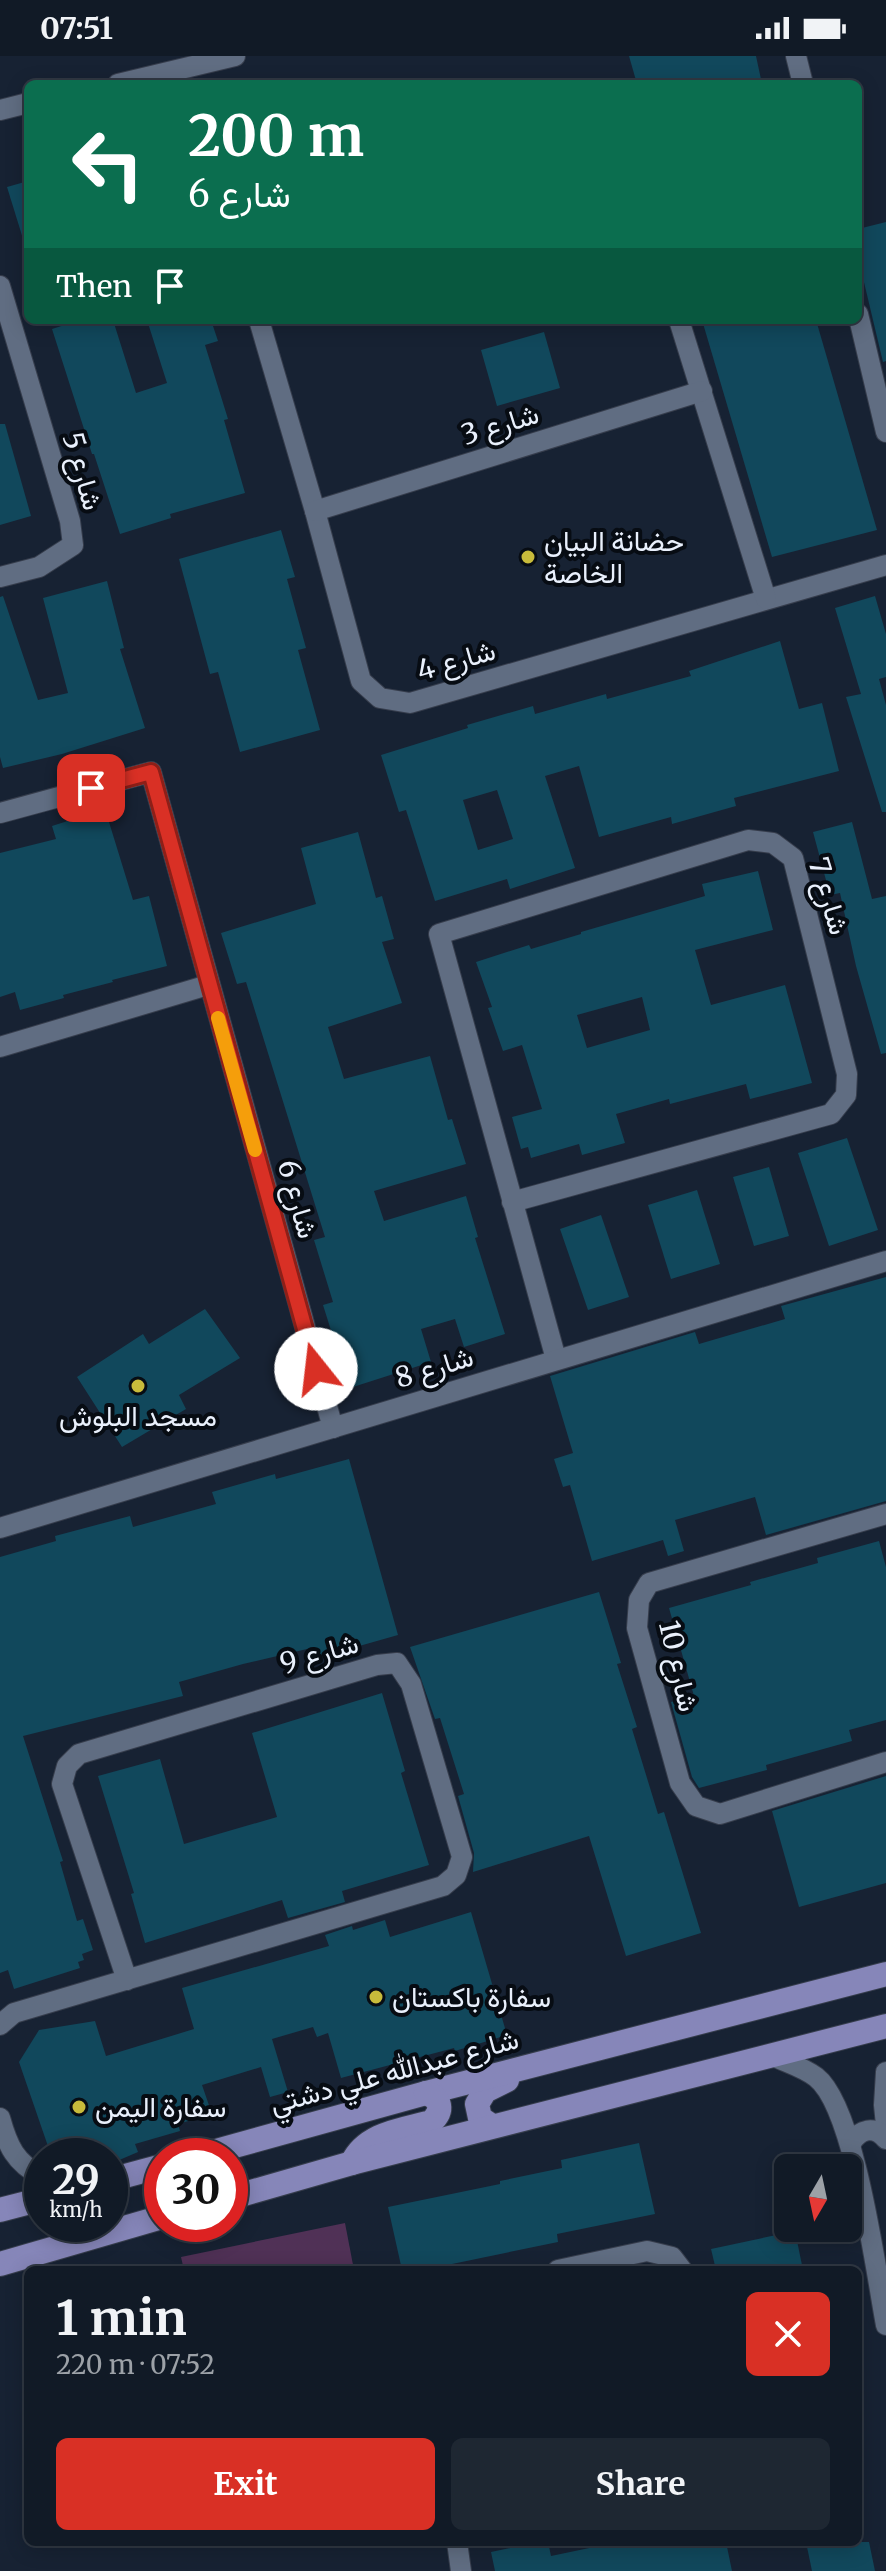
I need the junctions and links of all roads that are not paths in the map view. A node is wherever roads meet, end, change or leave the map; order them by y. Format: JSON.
{"nodes":[{"id":1,"x":235,"y":56,"type":"edge"},
{"id":2,"x":796,"y":56,"type":"edge"},
{"id":3,"x":182,"y":76,"type":"edge"},
{"id":4,"x":150,"y":80,"type":"edge"},
{"id":5,"x":802,"y":80,"type":"edge"},
{"id":6,"x":24,"y":104,"type":"edge"},
{"id":7,"x":0,"y":110,"type":"edge"},
{"id":8,"x":0,"y":286,"type":"edge"},
{"id":9,"x":260,"y":324,"type":"edge"},
{"id":10,"x":680,"y":324,"type":"edge"},
{"id":11,"x":860,"y":324,"type":"edge"},
{"id":12,"x":7,"y":338,"type":"edge"},
{"id":13,"x":702,"y":391,"type":"junction"},
{"id":14,"x":886,"y":432,"type":"edge"},
{"id":15,"x":315,"y":511,"type":"junction"},
{"id":16,"x":886,"y":565,"type":"edge"},
{"id":17,"x":0,"y":577,"type":"edge"},
{"id":18,"x":766,"y":599,"type":"junction"},
{"id":19,"x":0,"y":813,"type":"edge"},
{"id":20,"x":208,"y":985,"type":"junction"},
{"id":21,"x":0,"y":1047,"type":"edge"},
{"id":22,"x":512,"y":1202,"type":"junction"},
{"id":23,"x":886,"y":1261,"type":"edge"},
{"id":24,"x":556,"y":1359,"type":"junction"},
{"id":25,"x":333,"y":1428,"type":"junction"},
{"id":26,"x":886,"y":1514,"type":"edge"},
{"id":27,"x":1,"y":1527,"type":"edge"},
{"id":28,"x":886,"y":1762,"type":"edge"},
{"id":29,"x":886,"y":1974,"type":"edge"},
{"id":30,"x":127,"y":1980,"type":"junction"},
{"id":31,"x":5,"y":2016,"type":"edge"},
{"id":32,"x":886,"y":2026,"type":"edge"},
{"id":33,"x":771,"y":2055,"type":"junction"},
{"id":34,"x":546,"y":2061,"type":"junction"},
{"id":35,"x":886,"y":2072,"type":"edge"},
{"id":36,"x":426,"y":2093,"type":"junction"},
{"id":37,"x":0,"y":2118,"type":"edge"},
{"id":38,"x":886,"y":2125,"type":"edge"},
{"id":39,"x":492,"y":2126,"type":"junction"},
{"id":40,"x":886,"y":2139,"type":"edge"},
{"id":41,"x":248,"y":2142,"type":"edge"},
{"id":42,"x":851,"y":2143,"type":"junction"},
{"id":43,"x":352,"y":2163,"type":"junction"},
{"id":44,"x":24,"y":2164,"type":"edge"},
{"id":45,"x":248,"y":2193,"type":"edge"},
{"id":46,"x":24,"y":2204,"type":"edge"},
{"id":47,"x":0,"y":2210,"type":"edge"},
{"id":48,"x":144,"y":2222,"type":"edge"},
{"id":49,"x":0,"y":2264,"type":"edge"},
{"id":50,"x":577,"y":2266,"type":"edge"},
{"id":51,"x":679,"y":2266,"type":"edge"},
{"id":52,"x":886,"y":2325,"type":"edge"},
{"id":53,"x":458,"y":2546,"type":"edge"},
{"id":54,"x":461,"y":2571,"type":"edge"}],
"edges":[{"from":1,"to":3,"type":"street"},
{"from":2,"to":5,"type":"street"},
{"from":3,"to":4,"type":"street"},
{"from":6,"to":7,"type":"street"},
{"from":8,"to":12,"type":"street","name":"شارع 5"},
{"from":9,"to":15,"type":"street","name":"شارع 4"},
{"from":10,"to":13,"type":"street"},
{"from":11,"to":14,"type":"street"},
{"from":12,"to":17,"type":"street","name":"شارع 5"},
{"from":13,"to":15,"type":"street","name":"شارع 3"},
{"from":13,"to":18,"type":"street"},
{"from":15,"to":18,"type":"street","name":"شارع 4"},
{"from":16,"to":18,"type":"street","name":"شارع 4"},
{"from":19,"to":20,"type":"street","name":"شارع 6"},
{"from":20,"to":21,"type":"street"},
{"from":20,"to":25,"type":"street","name":"شارع 6"},
{"from":22,"to":22,"type":"street","name":"شارع 7"},
{"from":22,"to":24,"type":"street","name":"شارع 7"},
{"from":23,"to":24,"type":"street","name":"شارع 8"},
{"from":24,"to":25,"type":"street","name":"شارع 8"},
{"from":25,"to":27,"type":"street","name":"شارع 8"},
{"from":26,"to":28,"type":"street","name":"شارع 10"},
{"from":29,"to":34,"type":"main road","name":"شارع عبدالله علي دشتي"},
{"from":30,"to":30,"type":"street","name":"شارع 9"},
{"from":30,"to":31,"type":"street","name":"شارع 9"},
{"from":32,"to":33,"type":"main road"},
{"from":33,"to":39,"type":"main road"},
{"from":33,"to":42,"type":"street"},
{"from":34,"to":36,"type":"main road","name":"شارع عبدالله علي دشتي"},
{"from":34,"to":39,"type":"main road"},
{"from":35,"to":38,"type":"street"},
{"from":36,"to":41,"type":"main road","name":"شارع عبدالله علي دشتي"},
{"from":36,"to":43,"type":"main road"},
{"from":37,"to":44,"type":"street"},
{"from":39,"to":43,"type":"main road"},
{"from":40,"to":42,"type":"street"},
{"from":42,"to":52,"type":"street"},
{"from":43,"to":45,"type":"main road"},
{"from":46,"to":47,"type":"main road"},
{"from":48,"to":49,"type":"main road"},
{"from":50,"to":51,"type":"street"},
{"from":53,"to":54,"type":"street"}]}
